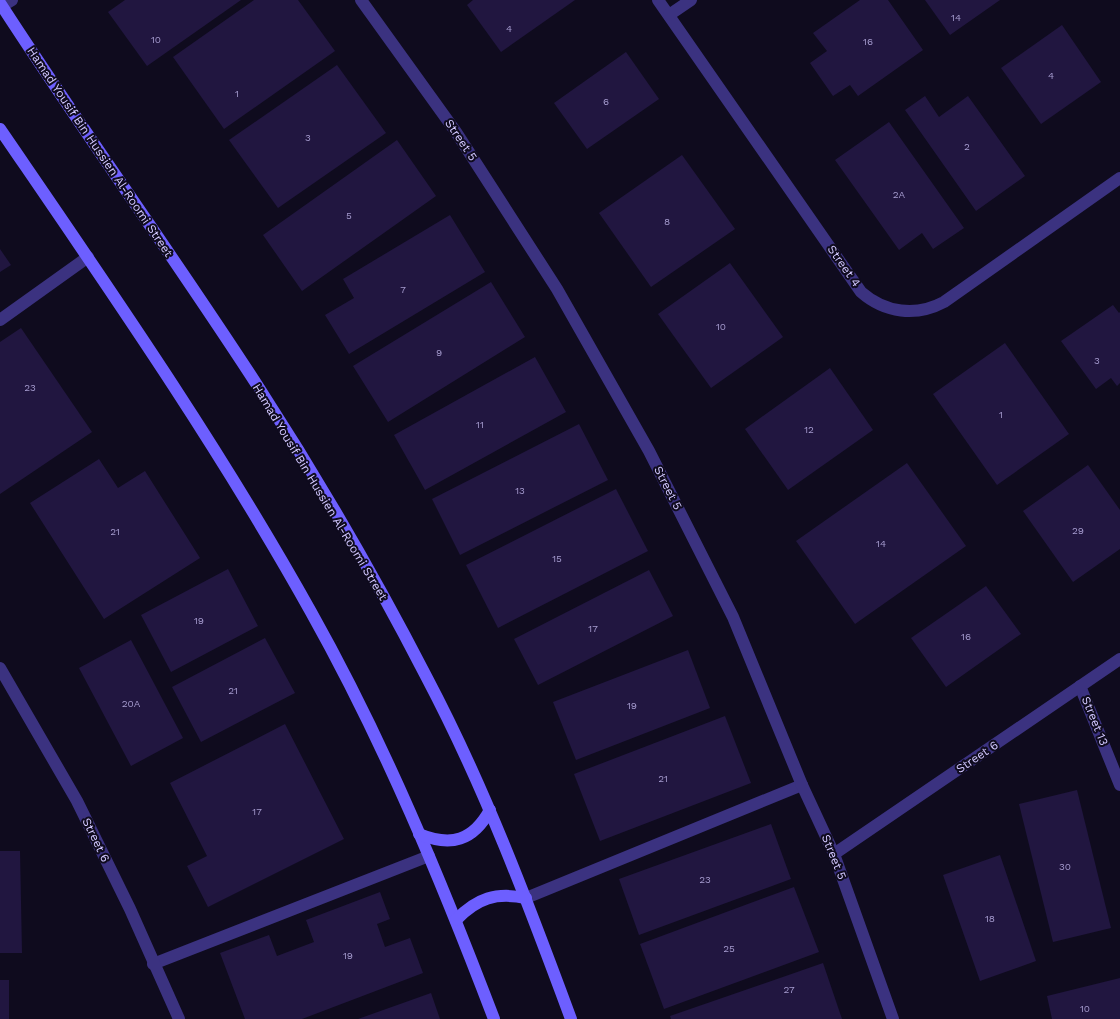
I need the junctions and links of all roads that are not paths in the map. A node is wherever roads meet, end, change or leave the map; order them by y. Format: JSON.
{"nodes":[{"id":1,"x":361,"y":0,"type":"edge"},
{"id":2,"x":658,"y":0,"type":"edge"},
{"id":3,"x":691,"y":0,"type":"edge"},
{"id":4,"x":5,"y":3,"type":"edge"},
{"id":5,"x":669,"y":15,"type":"junction"},
{"id":6,"x":0,"y":129,"type":"edge"},
{"id":7,"x":1120,"y":178,"type":"edge"},
{"id":8,"x":88,"y":258,"type":"junction"},
{"id":9,"x":0,"y":320,"type":"edge"},
{"id":10,"x":1120,"y":659,"type":"edge"},
{"id":11,"x":0,"y":668,"type":"edge"},
{"id":12,"x":1080,"y":686,"type":"junction"},
{"id":13,"x":802,"y":784,"type":"junction"},
{"id":14,"x":1120,"y":785,"type":"edge"},
{"id":15,"x":490,"y":810,"type":"junction"},
{"id":16,"x":419,"y":834,"type":"junction"},
{"id":17,"x":834,"y":854,"type":"junction"},
{"id":18,"x":429,"y":856,"type":"junction"},
{"id":19,"x":526,"y":898,"type":"junction"},
{"id":20,"x":456,"y":920,"type":"junction"},
{"id":21,"x":153,"y":964,"type":"junction"},
{"id":22,"x":179,"y":1019,"type":"edge"},
{"id":23,"x":494,"y":1019,"type":"edge"},
{"id":24,"x":570,"y":1019,"type":"edge"},
{"id":25,"x":893,"y":1019,"type":"edge"}],
"edges":[{"from":1,"to":13,"type":"street","name":"Street 5"},
{"from":2,"to":5,"type":"street","name":"Street 4"},
{"from":3,"to":5,"type":"street"},
{"from":4,"to":15,"type":"street","name":"Hamad Yousif Bin Hussien Al-Roomi Street"},
{"from":5,"to":7,"type":"street","name":"Street 4"},
{"from":6,"to":8,"type":"street"},
{"from":8,"to":9,"type":"street"},
{"from":8,"to":16,"type":"street"},
{"from":10,"to":12,"type":"street","name":"Street 6"},
{"from":11,"to":21,"type":"street","name":"Street 6"},
{"from":12,"to":14,"type":"street","name":"Street 13"},
{"from":12,"to":17,"type":"street","name":"Street 6"},
{"from":13,"to":17,"type":"street","name":"Street 5"},
{"from":13,"to":19,"type":"street"},
{"from":15,"to":16,"type":"street"},
{"from":15,"to":19,"type":"street","name":"Hamad Yousif Bin Hussien Al-Roomi Street"},
{"from":16,"to":18,"type":"street"},
{"from":17,"to":25,"type":"street","name":"Street 5"},
{"from":18,"to":20,"type":"street"},
{"from":18,"to":21,"type":"street"},
{"from":19,"to":20,"type":"street"},
{"from":19,"to":24,"type":"street","name":"Hamad Yousif Bin Hussien Al-Roomi Street"},
{"from":20,"to":23,"type":"street"},
{"from":21,"to":22,"type":"street","name":"Street 6"}]}
